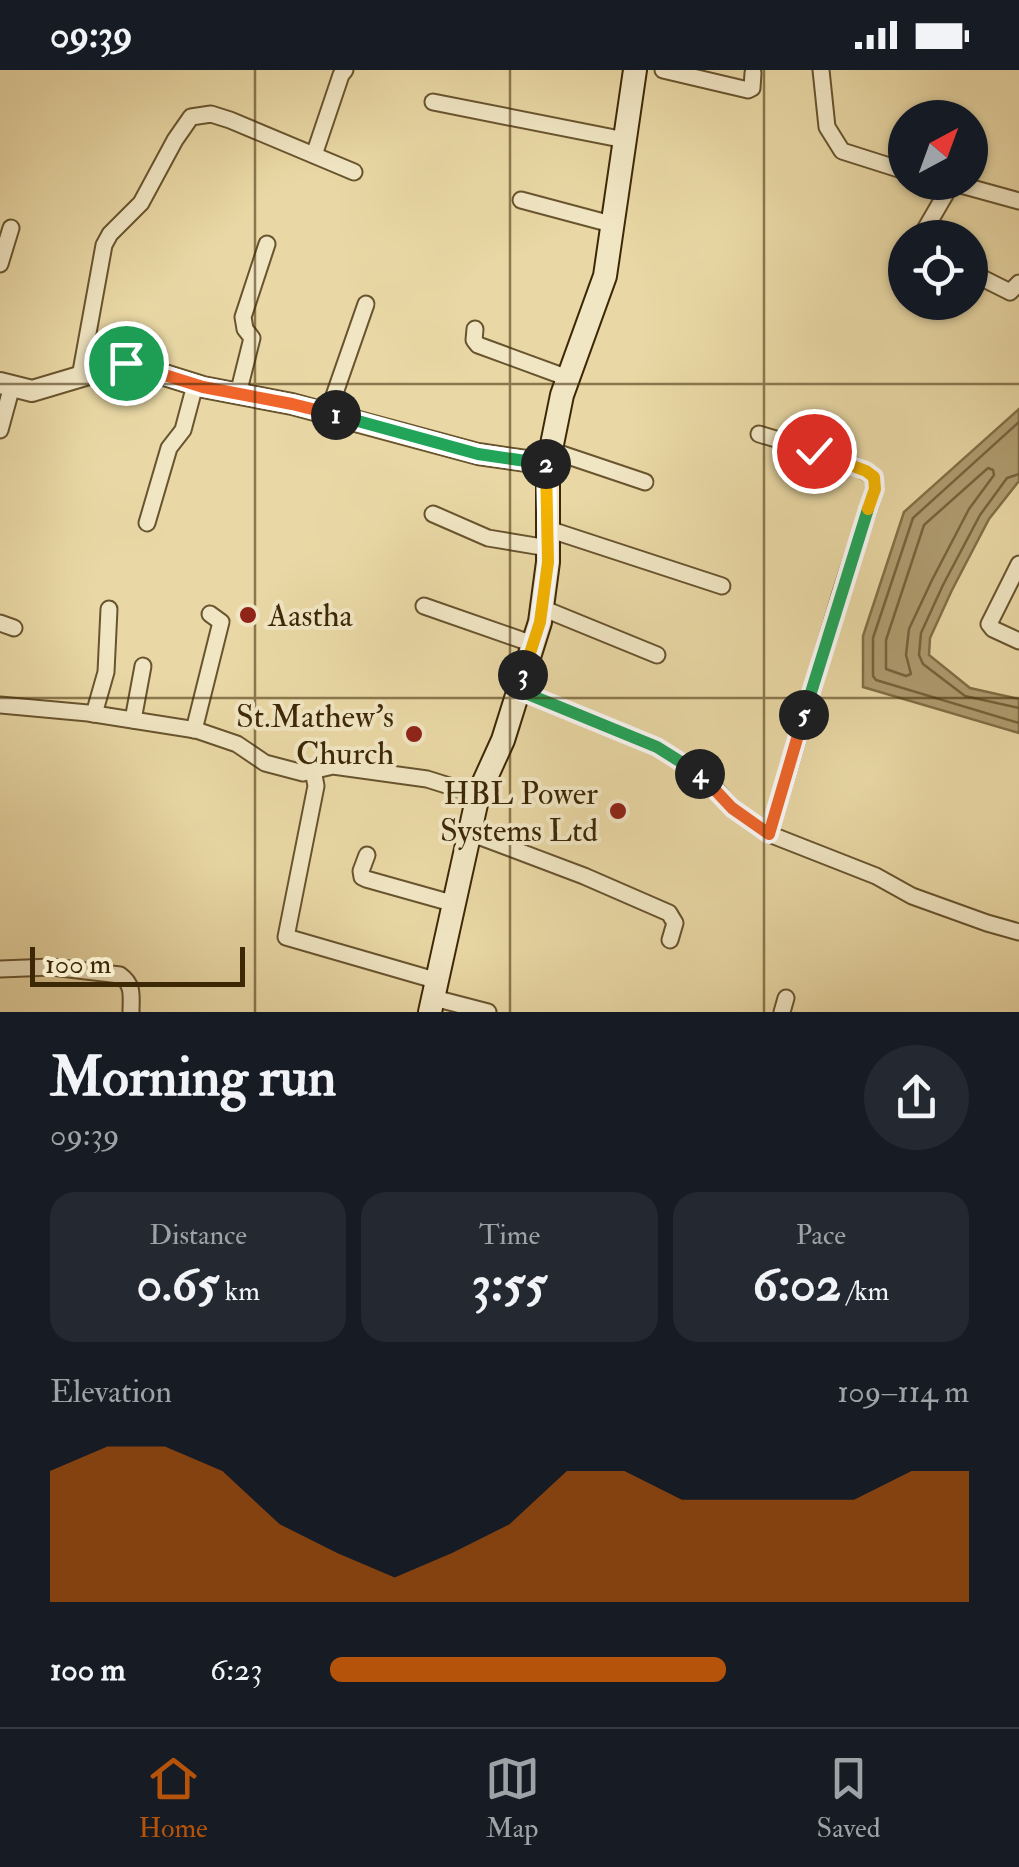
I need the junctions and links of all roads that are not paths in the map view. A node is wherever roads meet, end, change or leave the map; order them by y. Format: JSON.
{"nodes":[{"id":1,"x":346,"y":70,"type":"edge"},
{"id":2,"x":635,"y":70,"type":"edge"},
{"id":3,"x":663,"y":70,"type":"edge"},
{"id":4,"x":821,"y":70,"type":"edge"},
{"id":5,"x":753,"y":73,"type":"dead end"},
{"id":6,"x":433,"y":102,"type":"dead end"},
{"id":7,"x":624,"y":151,"type":"junction"},
{"id":8,"x":314,"y":155,"type":"junction"},
{"id":9,"x":888,"y":166,"type":"edge"},
{"id":10,"x":354,"y":172,"type":"dead end"},
{"id":11,"x":988,"y":193,"type":"edge"},
{"id":12,"x":521,"y":200,"type":"dead end"},
{"id":13,"x":1019,"y":201,"type":"edge"},
{"id":14,"x":611,"y":224,"type":"junction"},
{"id":15,"x":10,"y":228,"type":"dead end"},
{"id":16,"x":267,"y":244,"type":"dead end"},
{"id":17,"x":0,"y":264,"type":"edge"},
{"id":18,"x":988,"y":281,"type":"edge"},
{"id":19,"x":1019,"y":283,"type":"edge"},
{"id":20,"x":366,"y":304,"type":"dead end"},
{"id":21,"x":475,"y":329,"type":"dead end"},
{"id":22,"x":80,"y":377,"type":"junction"},
{"id":23,"x":568,"y":378,"type":"junction"},
{"id":24,"x":6,"y":384,"type":"edge"},
{"id":25,"x":195,"y":385,"type":"junction"},
{"id":26,"x":238,"y":394,"type":"junction"},
{"id":27,"x":328,"y":413,"type":"junction"},
{"id":28,"x":0,"y":430,"type":"edge"},
{"id":29,"x":759,"y":434,"type":"dead end"},
{"id":30,"x":549,"y":457,"type":"junction"},
{"id":31,"x":645,"y":482,"type":"dead end"},
{"id":32,"x":433,"y":514,"type":"dead end"},
{"id":33,"x":147,"y":523,"type":"dead end"},
{"id":34,"x":548,"y":539,"type":"junction"},
{"id":35,"x":1019,"y":564,"type":"edge"},
{"id":36,"x":722,"y":586,"type":"dead end"},
{"id":37,"x":424,"y":606,"type":"dead end"},
{"id":38,"x":542,"y":608,"type":"junction"},
{"id":39,"x":109,"y":609,"type":"dead end"},
{"id":40,"x":210,"y":614,"type":"dead end"},
{"id":41,"x":1019,"y":641,"type":"edge"},
{"id":42,"x":532,"y":644,"type":"junction"},
{"id":43,"x":657,"y":655,"type":"dead end"},
{"id":44,"x":143,"y":666,"type":"dead end"},
{"id":45,"x":518,"y":690,"type":"junction"},
{"id":46,"x":0,"y":705,"type":"edge"},
{"id":47,"x":94,"y":714,"type":"junction"},
{"id":48,"x":133,"y":720,"type":"junction"},
{"id":49,"x":194,"y":730,"type":"junction"},
{"id":50,"x":313,"y":770,"type":"junction"},
{"id":51,"x":478,"y":795,"type":"junction"},
{"id":52,"x":470,"y":833,"type":"junction"},
{"id":53,"x":769,"y":834,"type":"junction"},
{"id":54,"x":367,"y":855,"type":"dead end"},
{"id":55,"x":455,"y":904,"type":"junction"},
{"id":56,"x":1019,"y":932,"type":"edge"},
{"id":57,"x":670,"y":940,"type":"dead end"},
{"id":58,"x":0,"y":970,"type":"edge"},
{"id":59,"x":434,"y":997,"type":"edge"},
{"id":60,"x":131,"y":1012,"type":"edge"},
{"id":61,"x":488,"y":1012,"type":"edge"}],
"edges":[{"from":1,"to":8,"type":"street"},
{"from":2,"to":7,"type":"main road"},
{"from":3,"to":5,"type":"street"},
{"from":4,"to":9,"type":"street"},
{"from":6,"to":7,"type":"street"},
{"from":7,"to":14,"type":"main road"},
{"from":8,"to":10,"type":"street"},
{"from":8,"to":22,"type":"street"},
{"from":11,"to":13,"type":"street"},
{"from":12,"to":14,"type":"street"},
{"from":14,"to":23,"type":"main road"},
{"from":15,"to":17,"type":"street"},
{"from":16,"to":26,"type":"street"},
{"from":18,"to":19,"type":"street"},
{"from":20,"to":27,"type":"street"},
{"from":21,"to":23,"type":"street"},
{"from":22,"to":24,"type":"street"},
{"from":22,"to":25,"type":"street"},
{"from":23,"to":30,"type":"main road"},
{"from":24,"to":28,"type":"street"},
{"from":25,"to":26,"type":"street"},
{"from":25,"to":33,"type":"street"},
{"from":26,"to":27,"type":"street"},
{"from":27,"to":30,"type":"street"},
{"from":29,"to":53,"type":"street"},
{"from":30,"to":31,"type":"street"},
{"from":30,"to":34,"type":"main road"},
{"from":32,"to":34,"type":"street"},
{"from":34,"to":36,"type":"street"},
{"from":34,"to":38,"type":"main road"},
{"from":35,"to":41,"type":"street"},
{"from":37,"to":42,"type":"street"},
{"from":38,"to":42,"type":"main road"},
{"from":38,"to":43,"type":"street"},
{"from":39,"to":47,"type":"street"},
{"from":40,"to":49,"type":"street"},
{"from":42,"to":45,"type":"main road"},
{"from":44,"to":48,"type":"street"},
{"from":45,"to":51,"type":"main road"},
{"from":45,"to":53,"type":"street"},
{"from":46,"to":47,"type":"street"},
{"from":47,"to":48,"type":"street"},
{"from":48,"to":49,"type":"street"},
{"from":49,"to":50,"type":"street"},
{"from":50,"to":51,"type":"street"},
{"from":50,"to":59,"type":"street"},
{"from":51,"to":52,"type":"main road"},
{"from":52,"to":55,"type":"main road"},
{"from":52,"to":57,"type":"street"},
{"from":53,"to":56,"type":"street"},
{"from":54,"to":55,"type":"street"},
{"from":55,"to":59,"type":"main road"},
{"from":58,"to":60,"type":"street"},
{"from":59,"to":61,"type":"street"}]}
